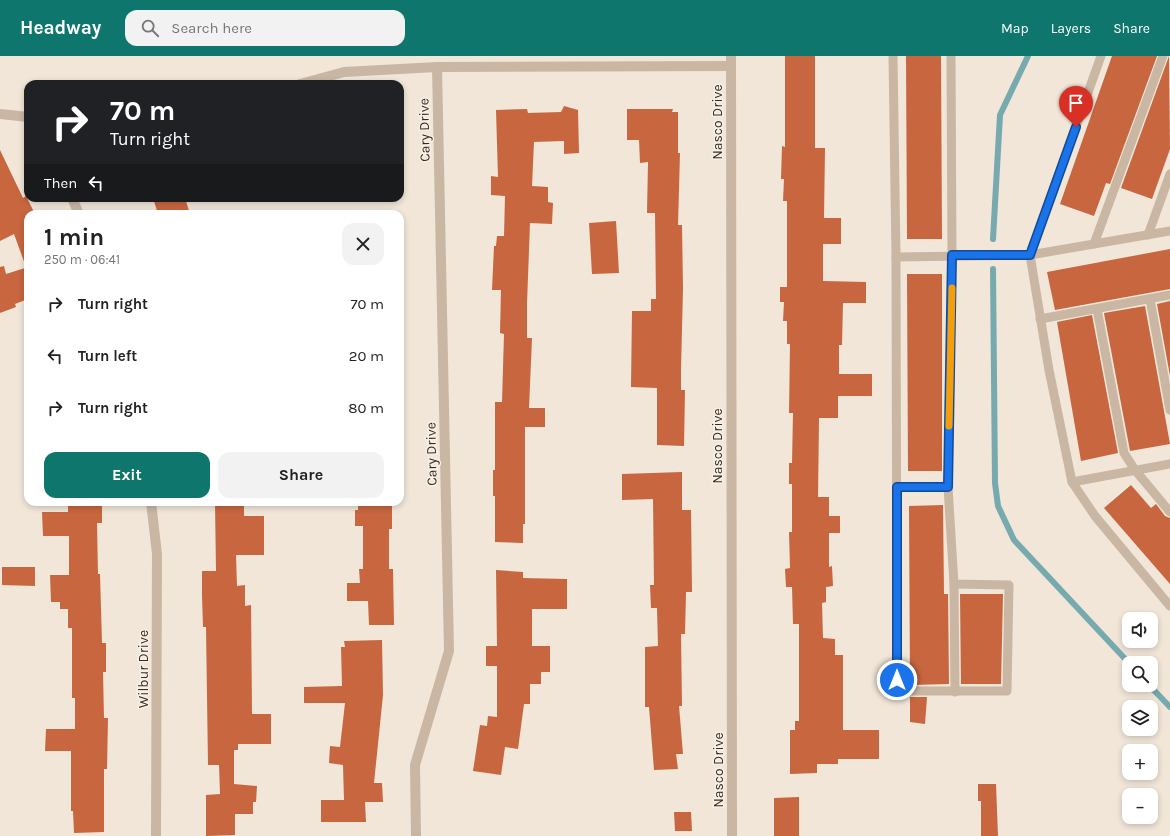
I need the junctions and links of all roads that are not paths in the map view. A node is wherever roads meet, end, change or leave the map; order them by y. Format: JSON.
{"nodes":[{"id":1,"x":893,"y":56,"type":"edge"},
{"id":2,"x":951,"y":56,"type":"edge"},
{"id":3,"x":1101,"y":56,"type":"edge"},
{"id":4,"x":1163,"y":56,"type":"edge"},
{"id":5,"x":731,"y":61,"type":"edge"},
{"id":6,"x":437,"y":67,"type":"junction"},
{"id":7,"x":315,"y":80,"type":"edge"},
{"id":8,"x":0,"y":114,"type":"edge"},
{"id":9,"x":24,"y":117,"type":"edge"},
{"id":10,"x":1170,"y":174,"type":"edge"},
{"id":11,"x":1170,"y":231,"type":"edge"},
{"id":12,"x":1148,"y":235,"type":"junction"},
{"id":13,"x":1094,"y":244,"type":"junction"},
{"id":14,"x":952,"y":255,"type":"junction"},
{"id":15,"x":1030,"y":255,"type":"junction"},
{"id":16,"x":896,"y":257,"type":"junction"},
{"id":17,"x":1170,"y":295,"type":"edge"},
{"id":18,"x":1150,"y":299,"type":"junction"},
{"id":19,"x":1097,"y":309,"type":"junction"},
{"id":20,"x":1040,"y":320,"type":"junction"},
{"id":21,"x":1170,"y":410,"type":"edge"},
{"id":22,"x":1170,"y":464,"type":"edge"},
{"id":23,"x":1135,"y":470,"type":"junction"},
{"id":24,"x":1072,"y":482,"type":"junction"},
{"id":25,"x":897,"y":487,"type":"junction"},
{"id":26,"x":948,"y":487,"type":"junction"},
{"id":27,"x":151,"y":506,"type":"edge"},
{"id":28,"x":1170,"y":512,"type":"edge"},
{"id":29,"x":954,"y":584,"type":"junction"},
{"id":30,"x":1170,"y":606,"type":"edge"},
{"id":31,"x":955,"y":692,"type":"junction"},
{"id":32,"x":156,"y":836,"type":"edge"},
{"id":33,"x":416,"y":836,"type":"edge"},
{"id":34,"x":732,"y":836,"type":"edge"}],
"edges":[{"from":1,"to":16,"type":"lane"},
{"from":2,"to":14,"type":"lane"},
{"from":3,"to":15,"type":"lane"},
{"from":4,"to":13,"type":"lane"},
{"from":5,"to":6,"type":"street"},
{"from":5,"to":34,"type":"street","name":"Nasco Drive"},
{"from":6,"to":7,"type":"street"},
{"from":6,"to":33,"type":"street","name":"Cary Drive"},
{"from":8,"to":9,"type":"street"},
{"from":10,"to":12,"type":"lane"},
{"from":11,"to":12,"type":"lane"},
{"from":12,"to":13,"type":"lane"},
{"from":13,"to":15,"type":"lane"},
{"from":14,"to":15,"type":"lane"},
{"from":14,"to":16,"type":"lane"},
{"from":14,"to":26,"type":"lane"},
{"from":15,"to":20,"type":"lane"},
{"from":16,"to":25,"type":"lane"},
{"from":17,"to":18,"type":"lane"},
{"from":18,"to":19,"type":"lane"},
{"from":18,"to":21,"type":"lane"},
{"from":19,"to":20,"type":"lane"},
{"from":19,"to":23,"type":"lane"},
{"from":20,"to":24,"type":"lane"},
{"from":22,"to":23,"type":"lane"},
{"from":23,"to":24,"type":"lane"},
{"from":23,"to":28,"type":"lane"},
{"from":24,"to":30,"type":"lane"},
{"from":25,"to":26,"type":"lane"},
{"from":25,"to":31,"type":"lane"},
{"from":26,"to":29,"type":"lane"},
{"from":27,"to":32,"type":"street","name":"Wilbur Drive"},
{"from":29,"to":31,"type":"lane"},
{"from":29,"to":31,"type":"lane"}]}
